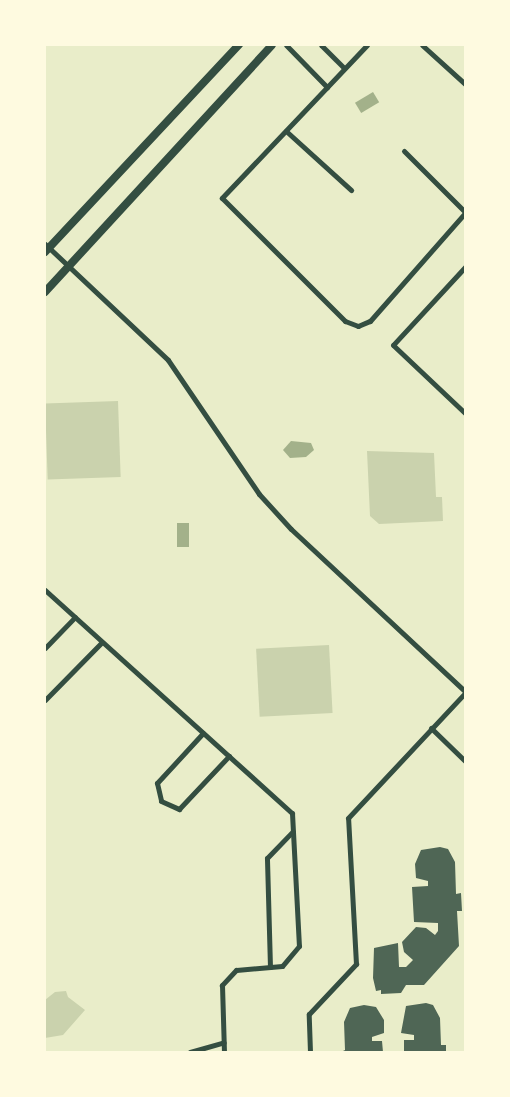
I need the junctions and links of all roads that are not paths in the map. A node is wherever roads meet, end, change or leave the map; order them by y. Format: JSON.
{"nodes":[{"id":1,"x":239,"y":45,"type":"edge"},
{"id":2,"x":272,"y":45,"type":"edge"},
{"id":3,"x":286,"y":45,"type":"edge"},
{"id":4,"x":321,"y":45,"type":"edge"},
{"id":5,"x":367,"y":45,"type":"edge"},
{"id":6,"x":422,"y":45,"type":"edge"},
{"id":7,"x":344,"y":68,"type":"junction"},
{"id":8,"x":465,"y":84,"type":"edge"},
{"id":9,"x":327,"y":87,"type":"junction"},
{"id":10,"x":286,"y":131,"type":"junction"},
{"id":11,"x":404,"y":151,"type":"dead end"},
{"id":12,"x":351,"y":190,"type":"dead end"},
{"id":13,"x":465,"y":212,"type":"edge"},
{"id":14,"x":46,"y":248,"type":"edge"},
{"id":15,"x":68,"y":266,"type":"junction"},
{"id":16,"x":465,"y":267,"type":"edge"},
{"id":17,"x":45,"y":292,"type":"edge"},
{"id":18,"x":465,"y":412,"type":"edge"},
{"id":19,"x":45,"y":590,"type":"edge"},
{"id":20,"x":75,"y":617,"type":"junction"},
{"id":21,"x":102,"y":642,"type":"junction"},
{"id":22,"x":45,"y":648,"type":"edge"},
{"id":23,"x":465,"y":692,"type":"edge"},
{"id":24,"x":45,"y":700,"type":"edge"},
{"id":25,"x":431,"y":728,"type":"junction"},
{"id":26,"x":203,"y":733,"type":"junction"},
{"id":27,"x":229,"y":756,"type":"junction"},
{"id":28,"x":465,"y":761,"type":"edge"},
{"id":29,"x":293,"y":831,"type":"junction"},
{"id":30,"x":270,"y":967,"type":"junction"},
{"id":31,"x":224,"y":1042,"type":"junction"},
{"id":32,"x":190,"y":1052,"type":"edge"},
{"id":33,"x":224,"y":1052,"type":"edge"},
{"id":34,"x":310,"y":1052,"type":"edge"}],
"edges":[{"from":1,"to":14,"type":"main road"},
{"from":2,"to":15,"type":"main road"},
{"from":3,"to":9,"type":"street"},
{"from":4,"to":7,"type":"street"},
{"from":5,"to":7,"type":"street"},
{"from":6,"to":8,"type":"street"},
{"from":7,"to":9,"type":"street"},
{"from":9,"to":10,"type":"street"},
{"from":10,"to":12,"type":"street"},
{"from":10,"to":13,"type":"street"},
{"from":11,"to":13,"type":"street"},
{"from":14,"to":15,"type":"street"},
{"from":15,"to":17,"type":"main road"},
{"from":15,"to":23,"type":"street"},
{"from":16,"to":18,"type":"street"},
{"from":19,"to":20,"type":"street"},
{"from":20,"to":21,"type":"street"},
{"from":20,"to":22,"type":"street"},
{"from":21,"to":24,"type":"street"},
{"from":21,"to":26,"type":"street"},
{"from":23,"to":25,"type":"street"},
{"from":25,"to":28,"type":"street"},
{"from":25,"to":34,"type":"street"},
{"from":26,"to":27,"type":"street"},
{"from":26,"to":27,"type":"street"},
{"from":27,"to":29,"type":"street"},
{"from":29,"to":30,"type":"street"},
{"from":29,"to":30,"type":"street"},
{"from":30,"to":31,"type":"street"},
{"from":31,"to":32,"type":"street"},
{"from":31,"to":33,"type":"street"}]}
